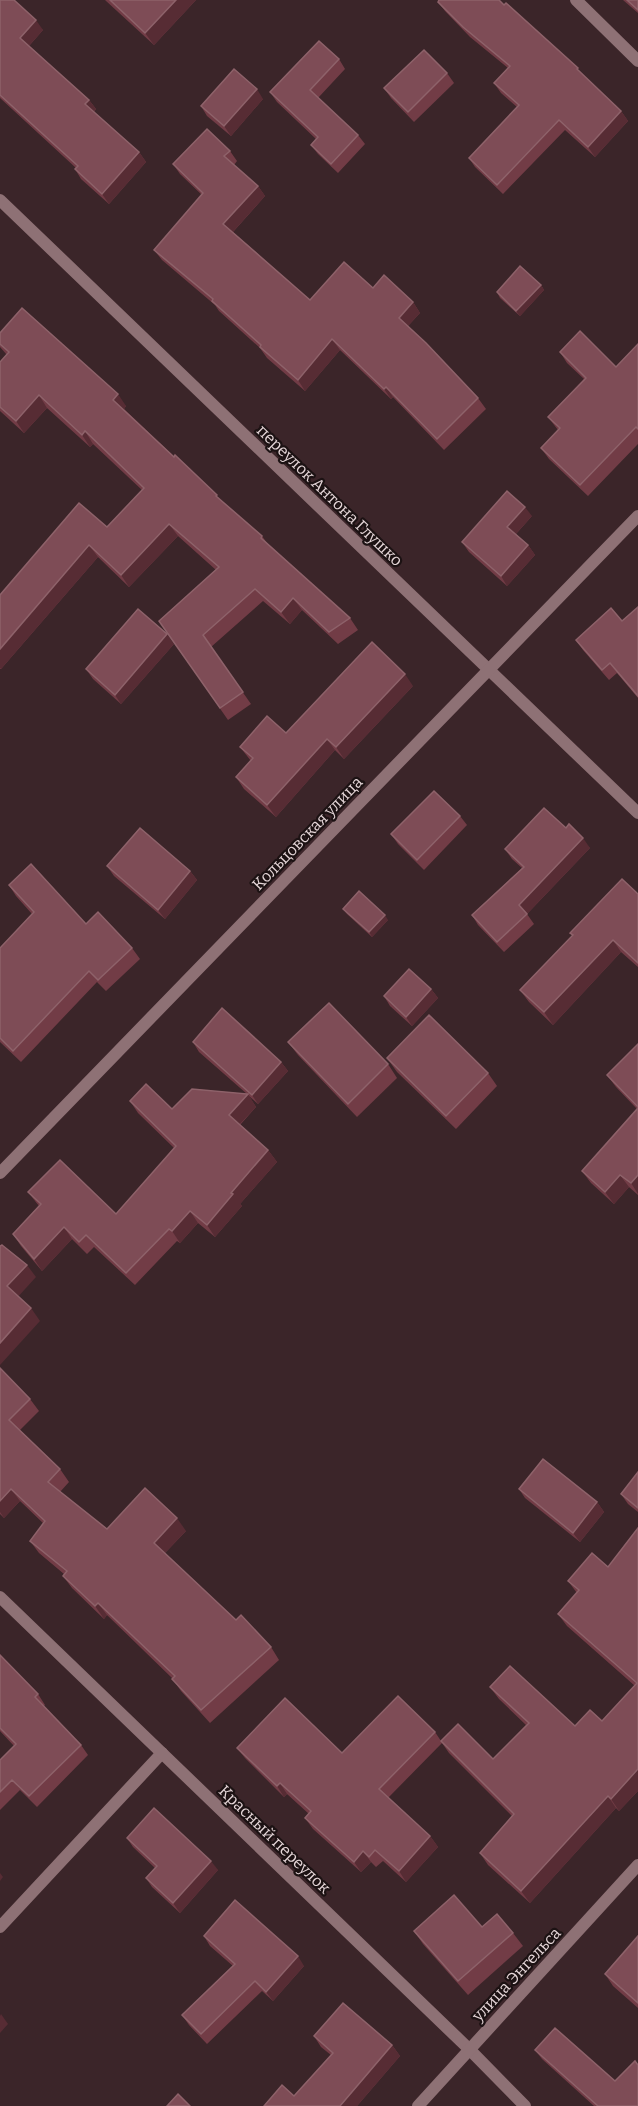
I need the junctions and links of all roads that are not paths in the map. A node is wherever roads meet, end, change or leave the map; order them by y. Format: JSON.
{"nodes":[{"id":1,"x":576,"y":0,"type":"edge"},
{"id":2,"x":638,"y":61,"type":"edge"},
{"id":3,"x":0,"y":200,"type":"edge"},
{"id":4,"x":638,"y":516,"type":"edge"},
{"id":5,"x":489,"y":670,"type":"junction"},
{"id":6,"x":638,"y":813,"type":"edge"},
{"id":7,"x":0,"y":1173,"type":"edge"},
{"id":8,"x":0,"y":1597,"type":"edge"},
{"id":9,"x":162,"y":1753,"type":"junction"},
{"id":10,"x":638,"y":1865,"type":"edge"},
{"id":11,"x":0,"y":1927,"type":"edge"},
{"id":12,"x":469,"y":2049,"type":"junction"},
{"id":13,"x":418,"y":2106,"type":"edge"},
{"id":14,"x":525,"y":2106,"type":"edge"}],
"edges":[{"from":1,"to":2,"type":"street"},
{"from":3,"to":5,"type":"street","name":"переулок Антона Глушко"},
{"from":4,"to":5,"type":"street","name":"Кольцовская улица"},
{"from":5,"to":6,"type":"street","name":"переулок Антона Глушко"},
{"from":5,"to":7,"type":"street","name":"Кольцовская улица"},
{"from":8,"to":9,"type":"street","name":"Красный переулок"},
{"from":9,"to":11,"type":"street"},
{"from":9,"to":12,"type":"street","name":"Красный переулок"},
{"from":10,"to":12,"type":"street","name":"улица Энгельса"},
{"from":12,"to":13,"type":"street","name":"улица Энгельса"},
{"from":12,"to":14,"type":"street","name":"Красный переулок"}]}
